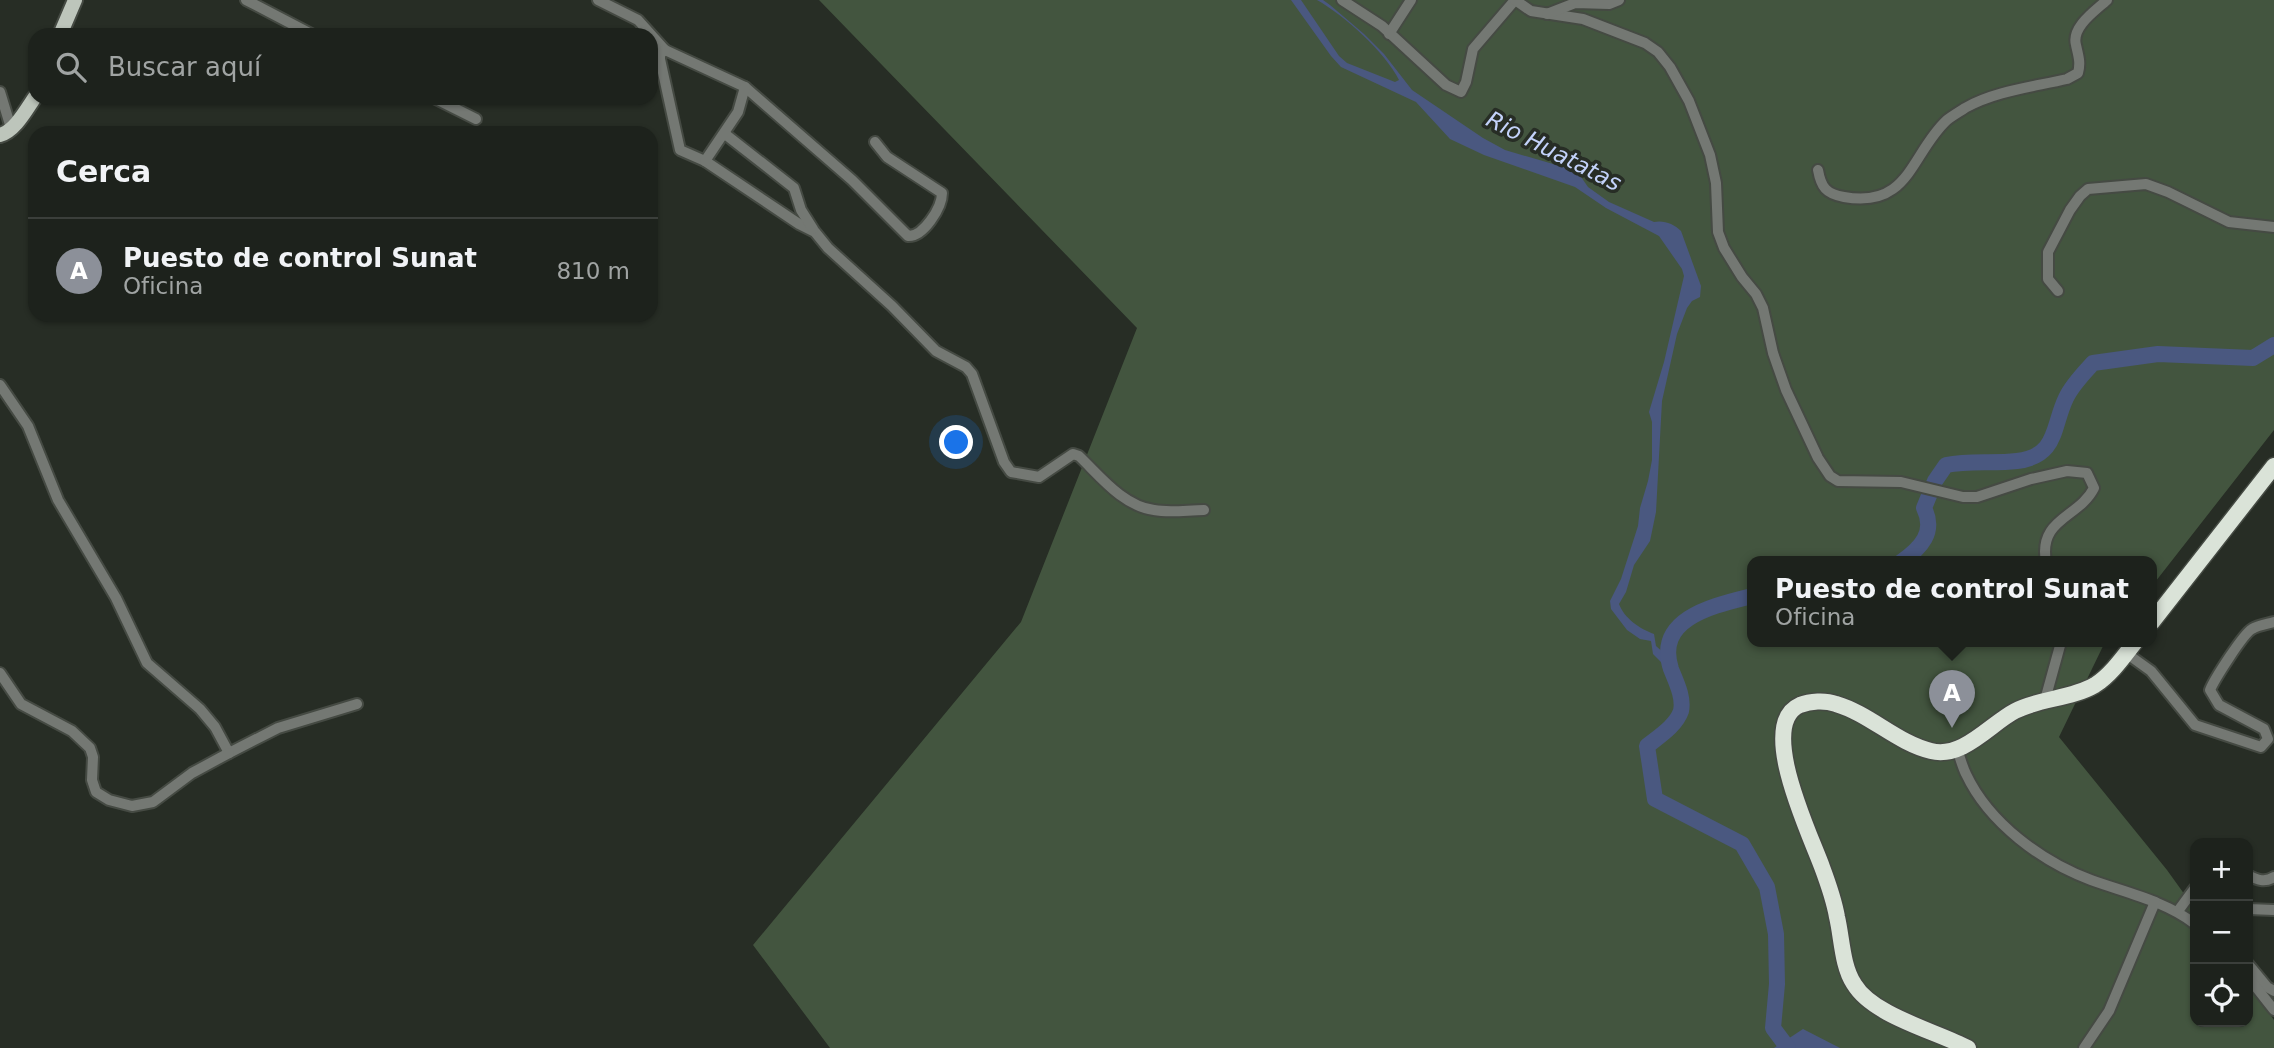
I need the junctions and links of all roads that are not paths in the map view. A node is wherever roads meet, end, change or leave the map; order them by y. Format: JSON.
{"nodes":[{"id":1,"x":75,"y":0,"type":"edge"},
{"id":2,"x":246,"y":0,"type":"edge"},
{"id":3,"x":598,"y":0,"type":"edge"},
{"id":4,"x":1342,"y":0,"type":"edge"},
{"id":5,"x":1411,"y":0,"type":"edge"},
{"id":6,"x":1515,"y":0,"type":"edge"},
{"id":7,"x":1619,"y":0,"type":"edge"},
{"id":8,"x":2107,"y":0,"type":"edge"},
{"id":9,"x":1546,"y":14,"type":"junction"},
{"id":10,"x":64,"y":28,"type":"edge"},
{"id":11,"x":300,"y":28,"type":"edge"},
{"id":12,"x":645,"y":28,"type":"edge"},
{"id":13,"x":1389,"y":34,"type":"junction"},
{"id":14,"x":658,"y":42,"type":"edge"},
{"id":15,"x":665,"y":50,"type":"junction"},
{"id":16,"x":745,"y":87,"type":"junction"},
{"id":17,"x":0,"y":92,"type":"edge"},
{"id":18,"x":28,"y":105,"type":"edge"},
{"id":19,"x":448,"y":105,"type":"edge"},
{"id":20,"x":476,"y":119,"type":"dead end"},
{"id":21,"x":725,"y":134,"type":"junction"},
{"id":22,"x":4,"y":135,"type":"edge"},
{"id":23,"x":875,"y":142,"type":"dead end"},
{"id":24,"x":705,"y":161,"type":"junction"},
{"id":25,"x":1818,"y":170,"type":"dead end"},
{"id":26,"x":2274,"y":227,"type":"edge"},
{"id":27,"x":815,"y":232,"type":"junction"},
{"id":28,"x":2058,"y":291,"type":"dead end"},
{"id":29,"x":0,"y":385,"type":"edge"},
{"id":30,"x":2274,"y":466,"type":"edge"},
{"id":31,"x":1204,"y":510,"type":"dead end"},
{"id":32,"x":2046,"y":556,"type":"edge"},
{"id":33,"x":2157,"y":614,"type":"edge"},
{"id":34,"x":2274,"y":621,"type":"edge"},
{"id":35,"x":2060,"y":647,"type":"edge"},
{"id":36,"x":2131,"y":648,"type":"edge"},
{"id":37,"x":0,"y":673,"type":"edge"},
{"id":38,"x":2045,"y":700,"type":"junction"},
{"id":39,"x":357,"y":704,"type":"dead end"},
{"id":40,"x":1957,"y":749,"type":"junction"},
{"id":41,"x":229,"y":753,"type":"junction"},
{"id":42,"x":2274,"y":877,"type":"edge"},
{"id":43,"x":2253,"y":878,"type":"edge"},
{"id":44,"x":2190,"y":895,"type":"edge"},
{"id":45,"x":2155,"y":902,"type":"junction"},
{"id":46,"x":2253,"y":909,"type":"edge"},
{"id":47,"x":2274,"y":909,"type":"edge"},
{"id":48,"x":2178,"y":911,"type":"junction"},
{"id":49,"x":2190,"y":920,"type":"edge"},
{"id":50,"x":2253,"y":970,"type":"edge"},
{"id":51,"x":2253,"y":983,"type":"edge"},
{"id":52,"x":2274,"y":991,"type":"edge"},
{"id":53,"x":2274,"y":1010,"type":"edge"},
{"id":54,"x":1968,"y":1048,"type":"edge"},
{"id":55,"x":2084,"y":1048,"type":"edge"}],
"edges":[{"from":1,"to":10,"type":"main road"},
{"from":2,"to":11,"type":"street"},
{"from":3,"to":12,"type":"street"},
{"from":4,"to":13,"type":"street"},
{"from":5,"to":13,"type":"street"},
{"from":6,"to":9,"type":"street"},
{"from":6,"to":13,"type":"street"},
{"from":7,"to":9,"type":"street"},
{"from":8,"to":25,"type":"street"},
{"from":9,"to":32,"type":"street"},
{"from":14,"to":15,"type":"street"},
{"from":15,"to":16,"type":"street"},
{"from":15,"to":24,"type":"street"},
{"from":16,"to":21,"type":"street"},
{"from":16,"to":23,"type":"street"},
{"from":17,"to":22,"type":"street"},
{"from":18,"to":22,"type":"main road"},
{"from":19,"to":20,"type":"street"},
{"from":21,"to":24,"type":"street"},
{"from":21,"to":27,"type":"street"},
{"from":24,"to":27,"type":"street"},
{"from":26,"to":28,"type":"street"},
{"from":27,"to":31,"type":"street"},
{"from":29,"to":41,"type":"street"},
{"from":30,"to":33,"type":"highway"},
{"from":34,"to":36,"type":"street"},
{"from":35,"to":38,"type":"street"},
{"from":36,"to":38,"type":"highway"},
{"from":37,"to":41,"type":"street"},
{"from":38,"to":40,"type":"highway"},
{"from":39,"to":41,"type":"street"},
{"from":40,"to":45,"type":"street"},
{"from":40,"to":54,"type":"highway"},
{"from":42,"to":43,"type":"street"},
{"from":44,"to":48,"type":"street"},
{"from":45,"to":48,"type":"street"},
{"from":45,"to":55,"type":"street"},
{"from":46,"to":47,"type":"street"},
{"from":48,"to":49,"type":"street"},
{"from":50,"to":52,"type":"street"},
{"from":51,"to":53,"type":"street"}]}
